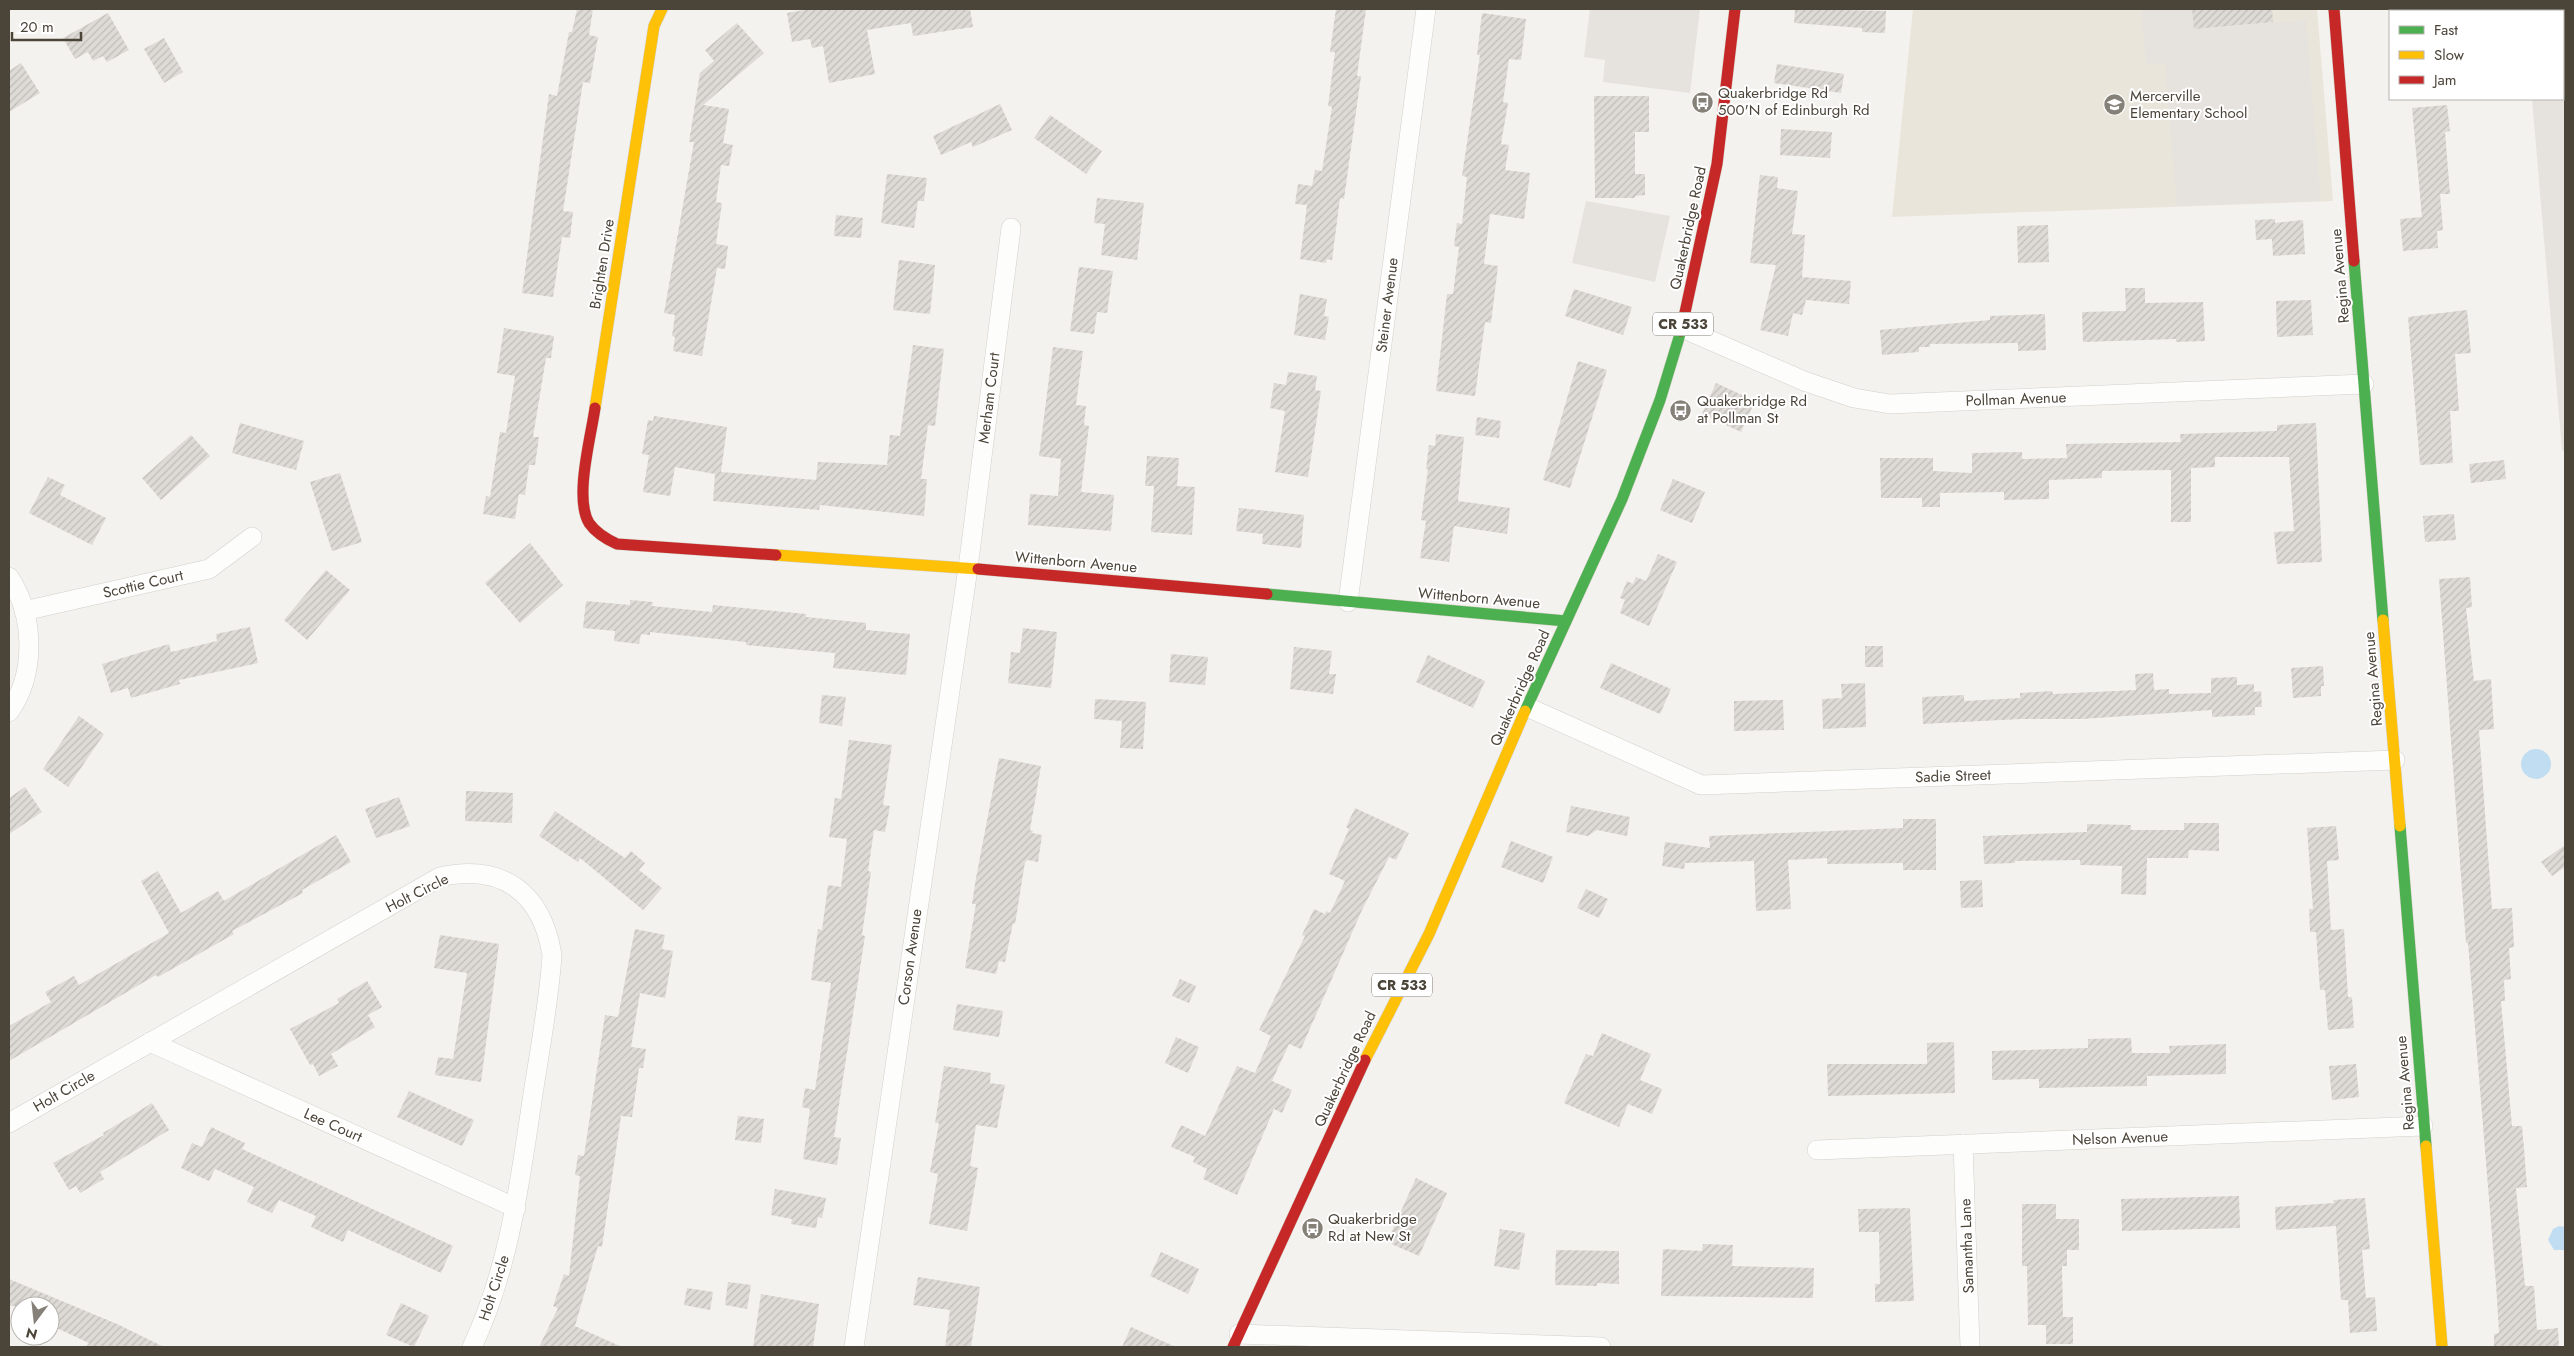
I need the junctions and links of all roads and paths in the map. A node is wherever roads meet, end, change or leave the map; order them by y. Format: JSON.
{"nodes":[{"id":1,"x":662,"y":9,"type":"edge"},
{"id":2,"x":1426,"y":9,"type":"edge"},
{"id":3,"x":1736,"y":9,"type":"edge"},
{"id":4,"x":2334,"y":9,"type":"edge"},
{"id":5,"x":1011,"y":228,"type":"dead end"},
{"id":6,"x":1682,"y":328,"type":"junction"},
{"id":7,"x":2364,"y":384,"type":"junction"},
{"id":8,"x":589,"y":524,"type":"joint"},
{"id":9,"x":252,"y":537,"type":"dead end"},
{"id":10,"x":968,"y":568,"type":"junction"},
{"id":11,"x":9,"y":577,"type":"edge"},
{"id":12,"x":1348,"y":602,"type":"junction"},
{"id":13,"x":24,"y":610,"type":"junction"},
{"id":14,"x":1566,"y":621,"type":"junction"},
{"id":15,"x":1528,"y":707,"type":"junction"},
{"id":16,"x":9,"y":712,"type":"edge"},
{"id":17,"x":2394,"y":760,"type":"junction"},
{"id":18,"x":150,"y":1042,"type":"junction"},
{"id":19,"x":9,"y":1123,"type":"edge"},
{"id":20,"x":2423,"y":1126,"type":"junction"},
{"id":21,"x":1963,"y":1144,"type":"junction"},
{"id":22,"x":1817,"y":1150,"type":"dead end"},
{"id":23,"x":516,"y":1208,"type":"junction"},
{"id":24,"x":1236,"y":1340,"type":"edge"},
{"id":25,"x":472,"y":1347,"type":"edge"},
{"id":26,"x":854,"y":1347,"type":"edge"},
{"id":27,"x":1601,"y":1347,"type":"edge"},
{"id":28,"x":1970,"y":1347,"type":"edge"},
{"id":29,"x":2442,"y":1347,"type":"edge"}],
"edges":[{"from":1,"to":8,"type":"street","name":"Brighten Drive"},
{"from":2,"to":12,"type":"street","name":"Steiner Avenue"},
{"from":3,"to":6,"type":"street","name":"Quakerbridge Road","number":"CR 533"},
{"from":4,"to":7,"type":"street","name":"Regina Avenue"},
{"from":5,"to":10,"type":"street","name":"Merham Court"},
{"from":6,"to":7,"type":"street","name":"Pollman Avenue"},
{"from":6,"to":14,"type":"street","name":"Quakerbridge Road","number":"CR 533"},
{"from":7,"to":17,"type":"street","name":"Regina Avenue"},
{"from":8,"to":10,"type":"street","name":"Wittenborn Avenue"},
{"from":9,"to":13,"type":"street","name":"Scottie Court"},
{"from":10,"to":12,"type":"street","name":"Wittenborn Avenue"},
{"from":10,"to":26,"type":"street","name":"Corson Avenue"},
{"from":11,"to":13,"type":"street"},
{"from":12,"to":14,"type":"street","name":"Wittenborn Avenue"},
{"from":13,"to":16,"type":"street"},
{"from":14,"to":15,"type":"street","name":"Quakerbridge Road","number":"CR 533"},
{"from":15,"to":17,"type":"street","name":"Sadie Street"},
{"from":15,"to":24,"type":"street","name":"Quakerbridge Road","number":"CR 533"},
{"from":17,"to":20,"type":"street","name":"Regina Avenue"},
{"from":18,"to":19,"type":"street","name":"Holt Circle"},
{"from":18,"to":23,"type":"street","name":"Lee Court"},
{"from":18,"to":23,"type":"street","name":"Holt Circle"},
{"from":20,"to":21,"type":"street","name":"Nelson Avenue"},
{"from":20,"to":29,"type":"street","name":"Regina Avenue"},
{"from":21,"to":22,"type":"street","name":"Nelson Avenue"},
{"from":21,"to":28,"type":"street","name":"Samantha Lane"},
{"from":23,"to":25,"type":"street","name":"Holt Circle"},
{"from":24,"to":27,"type":"street"}]}
